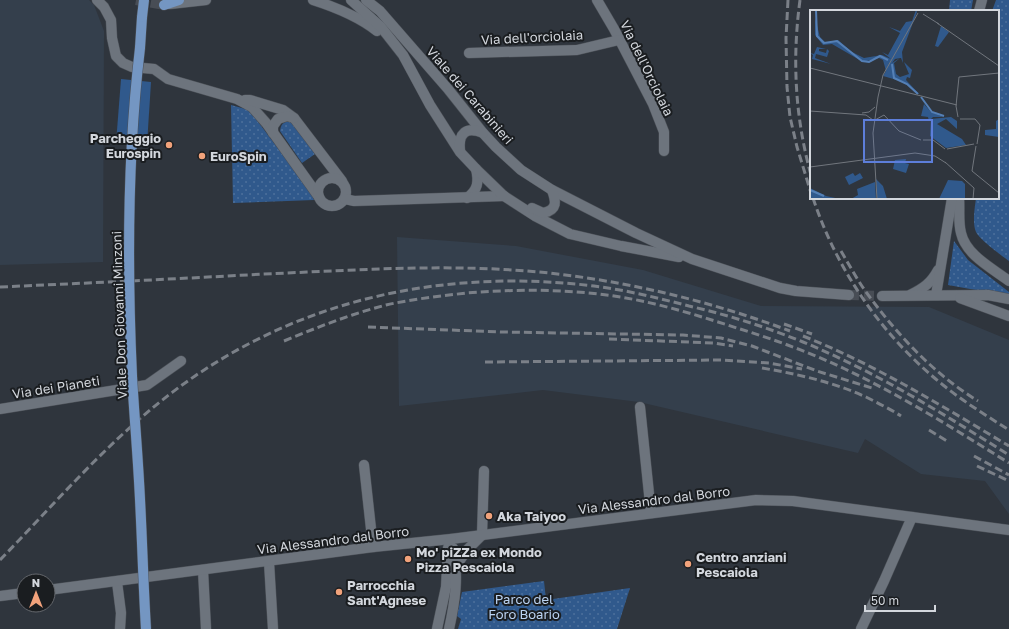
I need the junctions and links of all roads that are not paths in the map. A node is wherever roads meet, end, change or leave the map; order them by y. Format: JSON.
{"nodes":[{"id":1,"x":97,"y":0,"type":"edge"},
{"id":2,"x":144,"y":0,"type":"edge"},
{"id":3,"x":179,"y":0,"type":"edge"},
{"id":4,"x":206,"y":0,"type":"edge"},
{"id":5,"x":313,"y":0,"type":"edge"},
{"id":6,"x":351,"y":0,"type":"edge"},
{"id":7,"x":366,"y":0,"type":"edge"},
{"id":8,"x":597,"y":0,"type":"edge"},
{"id":9,"x":982,"y":0,"type":"edge"},
{"id":10,"x":979,"y":10,"type":"edge"},
{"id":11,"x":619,"y":40,"type":"junction"},
{"id":12,"x":399,"y":50,"type":"junction"},
{"id":13,"x":469,"y":54,"type":"dead end"},
{"id":14,"x":237,"y":99,"type":"junction"},
{"id":15,"x":294,"y":118,"type":"junction"},
{"id":16,"x":273,"y":133,"type":"junction"},
{"id":17,"x":483,"y":133,"type":"junction"},
{"id":18,"x":664,"y":150,"type":"dead end"},
{"id":19,"x":460,"y":152,"type":"junction"},
{"id":20,"x":476,"y":169,"type":"junction"},
{"id":21,"x":342,"y":182,"type":"junction"},
{"id":22,"x":552,"y":190,"type":"junction"},
{"id":23,"x":318,"y":197,"type":"junction"},
{"id":24,"x":467,"y":198,"type":"junction"},
{"id":25,"x":507,"y":198,"type":"junction"},
{"id":26,"x":345,"y":199,"type":"junction"},
{"id":27,"x":952,"y":199,"type":"edge"},
{"id":28,"x":959,"y":199,"type":"edge"},
{"id":29,"x":692,"y":259,"type":"junction"},
{"id":30,"x":941,"y":264,"type":"junction"},
{"id":31,"x":1009,"y":281,"type":"edge"},
{"id":32,"x":849,"y":295,"type":"tunnel mouth"},
{"id":33,"x":910,"y":295,"type":"junction"},
{"id":34,"x":936,"y":295,"type":"junction"},
{"id":35,"x":882,"y":296,"type":"tunnel mouth"},
{"id":36,"x":953,"y":296,"type":"junction"},
{"id":37,"x":1009,"y":298,"type":"edge"},
{"id":38,"x":1009,"y":316,"type":"edge"},
{"id":39,"x":181,"y":361,"type":"dead end"},
{"id":40,"x":640,"y":406,"type":"dead end"},
{"id":41,"x":0,"y":409,"type":"edge"},
{"id":42,"x":364,"y":465,"type":"dead end"},
{"id":43,"x":484,"y":471,"type":"dead end"},
{"id":44,"x":651,"y":513,"type":"junction"},
{"id":45,"x":912,"y":516,"type":"junction"},
{"id":46,"x":1009,"y":530,"type":"edge"},
{"id":47,"x":482,"y":535,"type":"junction"},
{"id":48,"x":451,"y":539,"type":"junction"},
{"id":49,"x":432,"y":541,"type":"junction"},
{"id":50,"x":373,"y":547,"type":"junction"},
{"id":51,"x":269,"y":562,"type":"junction"},
{"id":52,"x":452,"y":564,"type":"junction"},
{"id":53,"x":203,"y":570,"type":"junction"},
{"id":54,"x":117,"y":582,"type":"junction"},
{"id":55,"x":56,"y":589,"type":"edge"},
{"id":56,"x":16,"y":594,"type":"edge"},
{"id":57,"x":0,"y":596,"type":"edge"},
{"id":58,"x":120,"y":629,"type":"edge"},
{"id":59,"x":146,"y":629,"type":"edge"},
{"id":60,"x":206,"y":629,"type":"edge"},
{"id":61,"x":273,"y":629,"type":"edge"},
{"id":62,"x":437,"y":629,"type":"edge"},
{"id":63,"x":449,"y":629,"type":"edge"},
{"id":64,"x":861,"y":629,"type":"edge"}],
"edges":[{"from":1,"to":14,"type":"main road"},
{"from":2,"to":59,"type":"main road","name":"Viale Don Giovanni Minzoni","bridge":true},
{"from":3,"to":4,"type":"main road"},
{"from":5,"to":12,"type":"main road","name":"Viale dei Carabinieri"},
{"from":6,"to":12,"type":"main road","name":"Viale dei Carabinieri"},
{"from":7,"to":17,"type":"main road","name":"Viale dei Carabinieri"},
{"from":8,"to":11,"type":"main road","name":"Via dell'Orciolaia"},
{"from":9,"to":10,"type":"main road"},
{"from":11,"to":13,"type":"main road","name":"Via dell'orciolaia"},
{"from":11,"to":18,"type":"main road","name":"Via dell'Orciolaia"},
{"from":12,"to":19,"type":"main road","name":"Viale dei Carabinieri"},
{"from":14,"to":15,"type":"main road"},
{"from":14,"to":16,"type":"main road"},
{"from":15,"to":16,"type":"main road"},
{"from":15,"to":21,"type":"main road"},
{"from":16,"to":23,"type":"main road"},
{"from":17,"to":19,"type":"main road"},
{"from":17,"to":22,"type":"main road","name":"Viale dei Carabinieri"},
{"from":19,"to":20,"type":"main road","name":"Viale dei Carabinieri"},
{"from":20,"to":24,"type":"main road"},
{"from":20,"to":25,"type":"main road","name":"Viale dei Carabinieri"},
{"from":21,"to":23,"type":"main road"},
{"from":21,"to":26,"type":"main road"},
{"from":22,"to":25,"type":"main road"},
{"from":22,"to":29,"type":"main road","name":"Viale dei Carabinieri"},
{"from":23,"to":26,"type":"main road"},
{"from":24,"to":25,"type":"main road"},
{"from":24,"to":26,"type":"main road"},
{"from":25,"to":29,"type":"main road","name":"Viale dei Carabinieri"},
{"from":27,"to":30,"type":"main road"},
{"from":28,"to":31,"type":"main road"},
{"from":29,"to":32,"type":"main road","name":"Viale dei Carabinieri"},
{"from":30,"to":33,"type":"main road"},
{"from":30,"to":34,"type":"main road"},
{"from":33,"to":34,"type":"main road"},
{"from":33,"to":35,"type":"main road"},
{"from":34,"to":36,"type":"main road"},
{"from":36,"to":37,"type":"main road"},
{"from":36,"to":38,"type":"main road"},
{"from":39,"to":41,"type":"main road","name":"Via dei Pianeti"},
{"from":40,"to":44,"type":"main road"},
{"from":42,"to":50,"type":"main road"},
{"from":43,"to":47,"type":"main road"},
{"from":44,"to":45,"type":"main road","name":"Via Alessandro dal Borro"},
{"from":44,"to":47,"type":"main road","name":"Via Alessandro dal Borro"},
{"from":45,"to":46,"type":"main road","name":"Via Alessandro dal Borro"},
{"from":45,"to":64,"type":"main road"},
{"from":47,"to":48,"type":"main road","name":"Via Alessandro dal Borro"},
{"from":47,"to":52,"type":"main road"},
{"from":48,"to":49,"type":"main road","name":"Via Alessandro dal Borro"},
{"from":48,"to":52,"type":"main road"},
{"from":49,"to":50,"type":"main road","name":"Via Alessandro dal Borro"},
{"from":49,"to":52,"type":"main road"},
{"from":50,"to":51,"type":"main road","name":"Via Alessandro dal Borro"},
{"from":51,"to":53,"type":"main road","name":"Via Alessandro dal Borro"},
{"from":51,"to":61,"type":"main road"},
{"from":52,"to":62,"type":"main road"},
{"from":52,"to":63,"type":"main road"},
{"from":53,"to":54,"type":"main road","name":"Via Alessandro dal Borro"},
{"from":53,"to":60,"type":"main road"},
{"from":54,"to":55,"type":"main road","name":"Via Alessandro dal Borro"},
{"from":54,"to":58,"type":"main road"},
{"from":56,"to":57,"type":"main road"}]}
